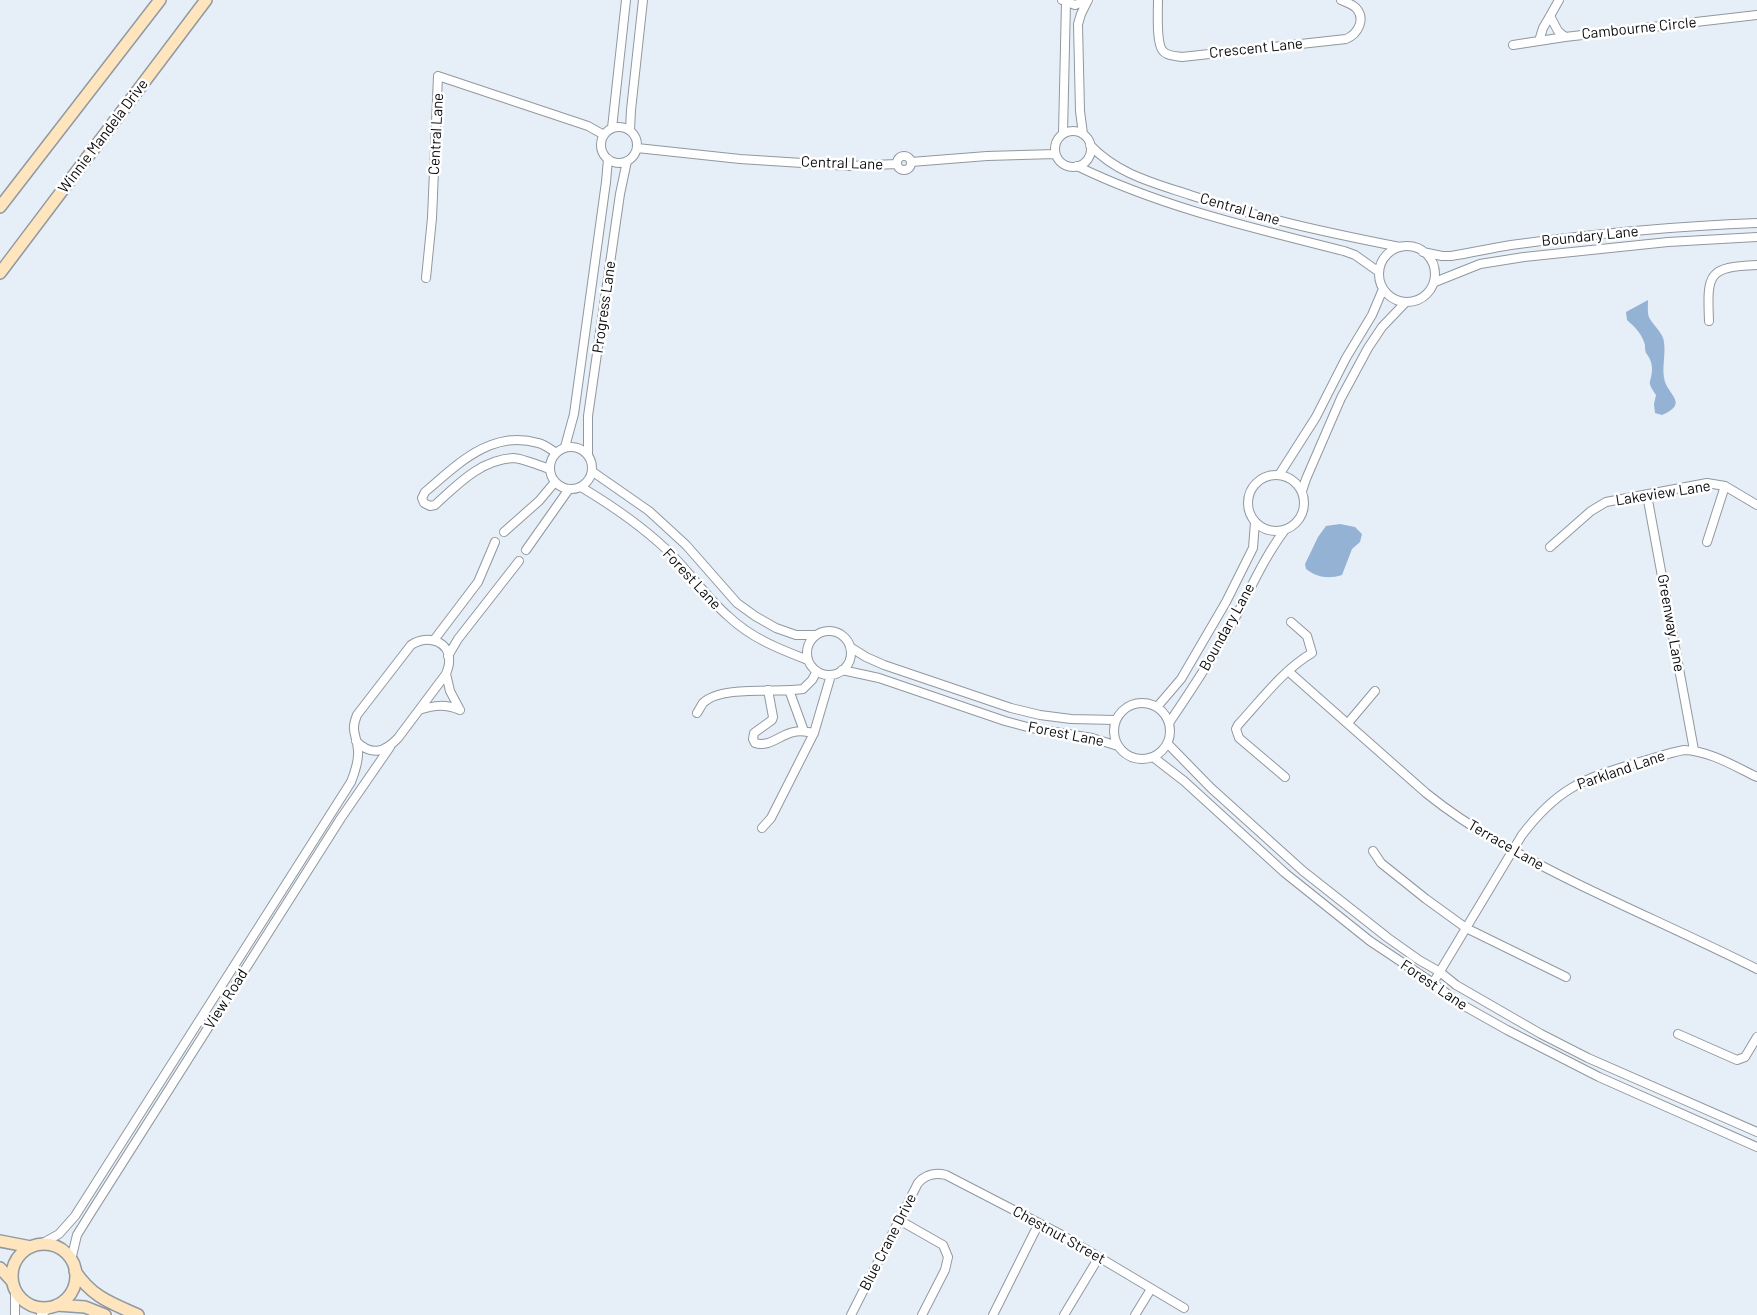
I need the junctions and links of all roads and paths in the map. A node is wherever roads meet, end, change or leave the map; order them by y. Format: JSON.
{"nodes":[{"id":1,"x":160,"y":0,"type":"edge"},
{"id":2,"x":206,"y":0,"type":"edge"},
{"id":3,"x":626,"y":0,"type":"edge"},
{"id":4,"x":642,"y":0,"type":"edge"},
{"id":5,"x":1088,"y":0,"type":"edge"},
{"id":6,"x":1158,"y":0,"type":"edge"},
{"id":7,"x":1341,"y":0,"type":"edge"},
{"id":8,"x":1559,"y":0,"type":"edge"},
{"id":9,"x":1064,"y":1,"type":"edge"},
{"id":10,"x":1550,"y":16,"type":"junction"},
{"id":11,"x":1757,"y":16,"type":"edge"},
{"id":12,"x":1565,"y":37,"type":"junction"},
{"id":13,"x":1539,"y":41,"type":"junction"},
{"id":14,"x":1513,"y":45,"type":"dead end"},
{"id":15,"x":612,"y":128,"type":"junction"},
{"id":16,"x":630,"y":130,"type":"junction"},
{"id":17,"x":1063,"y":133,"type":"junction"},
{"id":18,"x":1083,"y":134,"type":"junction"},
{"id":19,"x":604,"y":135,"type":"junction"},
{"id":20,"x":1090,"y":144,"type":"junction"},
{"id":21,"x":637,"y":148,"type":"junction"},
{"id":22,"x":1055,"y":154,"type":"junction"},
{"id":23,"x":608,"y":159,"type":"junction"},
{"id":24,"x":627,"y":161,"type":"junction"},
{"id":25,"x":1077,"y":166,"type":"junction"},
{"id":26,"x":0,"y":207,"type":"edge"},
{"id":27,"x":1757,"y":222,"type":"edge"},
{"id":28,"x":1757,"y":237,"type":"edge"},
{"id":29,"x":1400,"y":247,"type":"junction"},
{"id":30,"x":1424,"y":252,"type":"junction"},
{"id":31,"x":1757,"y":264,"type":"edge"},
{"id":32,"x":1379,"y":272,"type":"junction"},
{"id":33,"x":0,"y":273,"type":"edge"},
{"id":34,"x":426,"y":278,"type":"dead end"},
{"id":35,"x":1435,"y":282,"type":"junction"},
{"id":36,"x":1383,"y":289,"type":"junction"},
{"id":37,"x":1405,"y":303,"type":"junction"},
{"id":38,"x":1709,"y":320,"type":"dead end"},
{"id":39,"x":565,"y":447,"type":"junction"},
{"id":40,"x":555,"y":452,"type":"junction"},
{"id":41,"x":588,"y":454,"type":"junction"},
{"id":42,"x":550,"y":469,"type":"junction"},
{"id":43,"x":592,"y":472,"type":"junction"},
{"id":44,"x":1279,"y":475,"type":"junction"},
{"id":45,"x":555,"y":482,"type":"junction"},
{"id":46,"x":1725,"y":486,"type":"junction"},
{"id":47,"x":582,"y":487,"type":"junction"},
{"id":48,"x":569,"y":489,"type":"junction"},
{"id":49,"x":1302,"y":491,"type":"junction"},
{"id":50,"x":1647,"y":495,"type":"junction"},
{"id":51,"x":1757,"y":505,"type":"edge"},
{"id":52,"x":1255,"y":522,"type":"junction"},
{"id":53,"x":1284,"y":531,"type":"junction"},
{"id":54,"x":504,"y":532,"type":"dead end"},
{"id":55,"x":495,"y":542,"type":"dead end"},
{"id":56,"x":1707,"y":542,"type":"dead end"},
{"id":57,"x":1550,"y":547,"type":"dead end"},
{"id":58,"x":526,"y":550,"type":"dead end"},
{"id":59,"x":519,"y":561,"type":"dead end"},
{"id":60,"x":1291,"y":622,"type":"dead end"},
{"id":61,"x":816,"y":635,"type":"junction"},
{"id":62,"x":434,"y":640,"type":"junction"},
{"id":63,"x":850,"y":648,"type":"junction"},
{"id":64,"x":448,"y":656,"type":"junction"},
{"id":65,"x":808,"y":660,"type":"junction"},
{"id":66,"x":842,"y":670,"type":"junction"},
{"id":67,"x":817,"y":671,"type":"junction"},
{"id":68,"x":1288,"y":671,"type":"junction"},
{"id":69,"x":446,"y":674,"type":"junction"},
{"id":70,"x":831,"y":675,"type":"junction"},
{"id":71,"x":768,"y":690,"type":"junction"},
{"id":72,"x":789,"y":690,"type":"junction"},
{"id":73,"x":1376,"y":691,"type":"dead end"},
{"id":74,"x":1157,"y":707,"type":"junction"},
{"id":75,"x":419,"y":710,"type":"junction"},
{"id":76,"x":697,"y":713,"type":"dead end"},
{"id":77,"x":1116,"y":720,"type":"junction"},
{"id":78,"x":1170,"y":723,"type":"junction"},
{"id":79,"x":1348,"y":723,"type":"junction"},
{"id":80,"x":804,"y":731,"type":"junction"},
{"id":81,"x":814,"y":733,"type":"junction"},
{"id":82,"x":356,"y":741,"type":"junction"},
{"id":83,"x":393,"y":744,"type":"junction"},
{"id":84,"x":1168,"y":744,"type":"junction"},
{"id":85,"x":1118,"y":746,"type":"junction"},
{"id":86,"x":1694,"y":750,"type":"junction"},
{"id":87,"x":1152,"y":757,"type":"junction"},
{"id":88,"x":1285,"y":777,"type":"dead end"},
{"id":89,"x":1757,"y":777,"type":"edge"},
{"id":90,"x":762,"y":828,"type":"dead end"},
{"id":91,"x":1373,"y":851,"type":"dead end"},
{"id":92,"x":1512,"y":851,"type":"junction"},
{"id":93,"x":1466,"y":928,"type":"junction"},
{"id":94,"x":1757,"y":969,"type":"edge"},
{"id":95,"x":1440,"y":972,"type":"junction"},
{"id":96,"x":1566,"y":977,"type":"dead end"},
{"id":97,"x":1433,"y":983,"type":"junction"},
{"id":98,"x":1678,"y":1034,"type":"dead end"},
{"id":99,"x":1757,"y":1037,"type":"edge"},
{"id":100,"x":142,"y":1111,"type":"junction"},
{"id":101,"x":152,"y":1117,"type":"junction"},
{"id":102,"x":1757,"y":1132,"type":"edge"},
{"id":103,"x":1757,"y":1146,"type":"edge"},
{"id":104,"x":930,"y":1174,"type":"joint"},
{"id":105,"x":899,"y":1220,"type":"junction"},
{"id":106,"x":1039,"y":1223,"type":"junction"},
{"id":107,"x":0,"y":1241,"type":"edge"},
{"id":108,"x":36,"y":1246,"type":"junction"},
{"id":109,"x":1099,"y":1256,"type":"junction"},
{"id":110,"x":71,"y":1260,"type":"junction"},
{"id":111,"x":0,"y":1268,"type":"edge"},
{"id":112,"x":75,"y":1271,"type":"junction"},
{"id":113,"x":14,"y":1286,"type":"junction"},
{"id":114,"x":1151,"y":1289,"type":"junction"},
{"id":115,"x":1184,"y":1308,"type":"dead end"},
{"id":116,"x":50,"y":1309,"type":"edge"},
{"id":117,"x":15,"y":1315,"type":"edge"},
{"id":118,"x":105,"y":1315,"type":"edge"},
{"id":119,"x":138,"y":1315,"type":"edge"},
{"id":120,"x":851,"y":1315,"type":"edge"},
{"id":121,"x":922,"y":1315,"type":"edge"},
{"id":122,"x":993,"y":1315,"type":"edge"},
{"id":123,"x":1064,"y":1315,"type":"edge"},
{"id":124,"x":1135,"y":1315,"type":"edge"}],
"edges":[{"from":1,"to":26,"type":"main road"},
{"from":2,"to":33,"type":"main road","name":"Winnie Mandela Drive"},
{"from":3,"to":15,"type":"street"},
{"from":4,"to":16,"type":"street"},
{"from":5,"to":9,"type":"street","name":"Central Lane"},
{"from":5,"to":18,"type":"street","name":"Central Lane"},
{"from":6,"to":7,"type":"street","name":"Crescent Lane"},
{"from":8,"to":10,"type":"street"},
{"from":9,"to":17,"type":"street","name":"Central Lane"},
{"from":10,"to":12,"type":"street","name":"Cambourne Circle"},
{"from":10,"to":13,"type":"street"},
{"from":11,"to":12,"type":"street","name":"Cambourne Circle"},
{"from":12,"to":13,"type":"street"},
{"from":13,"to":14,"type":"street"},
{"from":15,"to":16,"type":"street"},
{"from":15,"to":19,"type":"street"},
{"from":16,"to":21,"type":"street"},
{"from":17,"to":18,"type":"street"},
{"from":17,"to":22,"type":"street","name":"Central Lane"},
{"from":18,"to":20,"type":"street","name":"Central Lane"},
{"from":19,"to":23,"type":"street"},
{"from":19,"to":34,"type":"street","name":"Central Lane"},
{"from":20,"to":25,"type":"street"},
{"from":20,"to":29,"type":"street","name":"Central Lane"},
{"from":21,"to":22,"type":"street","name":"Central Lane"},
{"from":21,"to":24,"type":"street"},
{"from":22,"to":25,"type":"street","name":"Central Lane"},
{"from":23,"to":24,"type":"street"},
{"from":23,"to":39,"type":"street","name":"Progress Lane"},
{"from":24,"to":41,"type":"street","name":"Progress Lane"},
{"from":25,"to":32,"type":"street","name":"Central Lane"},
{"from":27,"to":30,"type":"street","name":"Boundary Lane"},
{"from":28,"to":35,"type":"street","name":"Boundary Lane"},
{"from":29,"to":30,"type":"street"},
{"from":29,"to":32,"type":"street"},
{"from":30,"to":35,"type":"street"},
{"from":31,"to":38,"type":"street"},
{"from":32,"to":36,"type":"street"},
{"from":35,"to":37,"type":"street"},
{"from":36,"to":37,"type":"street"},
{"from":36,"to":44,"type":"street"},
{"from":37,"to":49,"type":"street"},
{"from":39,"to":40,"type":"street"},
{"from":39,"to":41,"type":"street"},
{"from":40,"to":42,"type":"street"},
{"from":40,"to":42,"type":"street"},
{"from":41,"to":43,"type":"street"},
{"from":42,"to":45,"type":"street"},
{"from":43,"to":47,"type":"street"},
{"from":43,"to":61,"type":"street","name":"Forest Lane"},
{"from":44,"to":49,"type":"street"},
{"from":44,"to":52,"type":"street"},
{"from":45,"to":48,"type":"street"},
{"from":45,"to":54,"type":"street"},
{"from":46,"to":50,"type":"street","name":"Lakeview Lane"},
{"from":46,"to":51,"type":"street","name":"Lakeview Lane"},
{"from":46,"to":56,"type":"street"},
{"from":47,"to":48,"type":"street"},
{"from":47,"to":65,"type":"street","name":"Forest Lane"},
{"from":48,"to":58,"type":"street"},
{"from":49,"to":53,"type":"street"},
{"from":50,"to":57,"type":"street","name":"Lakeview Lane"},
{"from":50,"to":86,"type":"street","name":"Greenway Lane"},
{"from":52,"to":53,"type":"street"},
{"from":52,"to":74,"type":"street","name":"Boundary Lane"},
{"from":53,"to":78,"type":"street","name":"Boundary Lane"},
{"from":55,"to":62,"type":"street"},
{"from":59,"to":64,"type":"street"},
{"from":60,"to":68,"type":"street"},
{"from":61,"to":63,"type":"street"},
{"from":61,"to":65,"type":"street"},
{"from":62,"to":64,"type":"street"},
{"from":62,"to":82,"type":"street","name":"View Road"},
{"from":63,"to":66,"type":"street"},
{"from":63,"to":77,"type":"street","name":"Forest Lane"},
{"from":64,"to":69,"type":"street"},
{"from":65,"to":67,"type":"street"},
{"from":66,"to":70,"type":"street"},
{"from":66,"to":85,"type":"street","name":"Forest Lane"},
{"from":67,"to":70,"type":"street"},
{"from":67,"to":72,"type":"street"},
{"from":68,"to":79,"type":"street","name":"Terrace Lane"},
{"from":68,"to":88,"type":"street"},
{"from":69,"to":75,"type":"street","name":"View Road"},
{"from":69,"to":75,"type":"street"},
{"from":70,"to":81,"type":"street"},
{"from":71,"to":72,"type":"street"},
{"from":71,"to":76,"type":"street"},
{"from":71,"to":80,"type":"street"},
{"from":72,"to":80,"type":"street"},
{"from":73,"to":79,"type":"street"},
{"from":74,"to":77,"type":"street"},
{"from":74,"to":78,"type":"street"},
{"from":75,"to":83,"type":"street","name":"View Road"},
{"from":77,"to":85,"type":"street"},
{"from":78,"to":84,"type":"street"},
{"from":79,"to":92,"type":"street","name":"Terrace Lane"},
{"from":80,"to":81,"type":"street"},
{"from":81,"to":90,"type":"street"},
{"from":82,"to":83,"type":"street"},
{"from":82,"to":100,"type":"street","name":"View Road"},
{"from":83,"to":101,"type":"street","name":"View Road"},
{"from":84,"to":87,"type":"street"},
{"from":84,"to":95,"type":"street","name":"Forest Lane"},
{"from":85,"to":87,"type":"street"},
{"from":86,"to":89,"type":"street","name":"Parkland Lane"},
{"from":86,"to":92,"type":"street","name":"Parkland Lane"},
{"from":87,"to":97,"type":"street","name":"Forest Lane"},
{"from":91,"to":93,"type":"street"},
{"from":92,"to":93,"type":"street","name":"Parkland Lane"},
{"from":92,"to":94,"type":"street","name":"Terrace Lane"},
{"from":93,"to":95,"type":"street","name":"Parkland Lane"},
{"from":93,"to":96,"type":"street"},
{"from":95,"to":97,"type":"street","name":"Parkland Lane"},
{"from":95,"to":102,"type":"street","name":"Forest Lane"},
{"from":97,"to":103,"type":"street","name":"Forest Lane"},
{"from":98,"to":99,"type":"street"},
{"from":100,"to":101,"type":"street"},
{"from":100,"to":108,"type":"street","name":"View Road"},
{"from":101,"to":110,"type":"street","name":"View Road"},
{"from":104,"to":105,"type":"street","name":"Blue Crane Drive"},
{"from":104,"to":106,"type":"street","name":"Chestnut Street"},
{"from":105,"to":120,"type":"street","name":"Blue Crane Drive"},
{"from":105,"to":121,"type":"street"},
{"from":106,"to":109,"type":"street","name":"Chestnut Street"},
{"from":106,"to":122,"type":"street"},
{"from":107,"to":108,"type":"main road"},
{"from":108,"to":110,"type":"main road"},
{"from":108,"to":113,"type":"main road"},
{"from":109,"to":114,"type":"street","name":"Chestnut Street"},
{"from":109,"to":123,"type":"street"},
{"from":110,"to":112,"type":"main road"},
{"from":111,"to":113,"type":"main road"},
{"from":112,"to":116,"type":"main road"},
{"from":112,"to":119,"type":"main road"},
{"from":113,"to":116,"type":"main road"},
{"from":113,"to":117,"type":"street"},
{"from":114,"to":115,"type":"street","name":"Chestnut Street"},
{"from":114,"to":124,"type":"street"},
{"from":116,"to":118,"type":"main road"}]}
